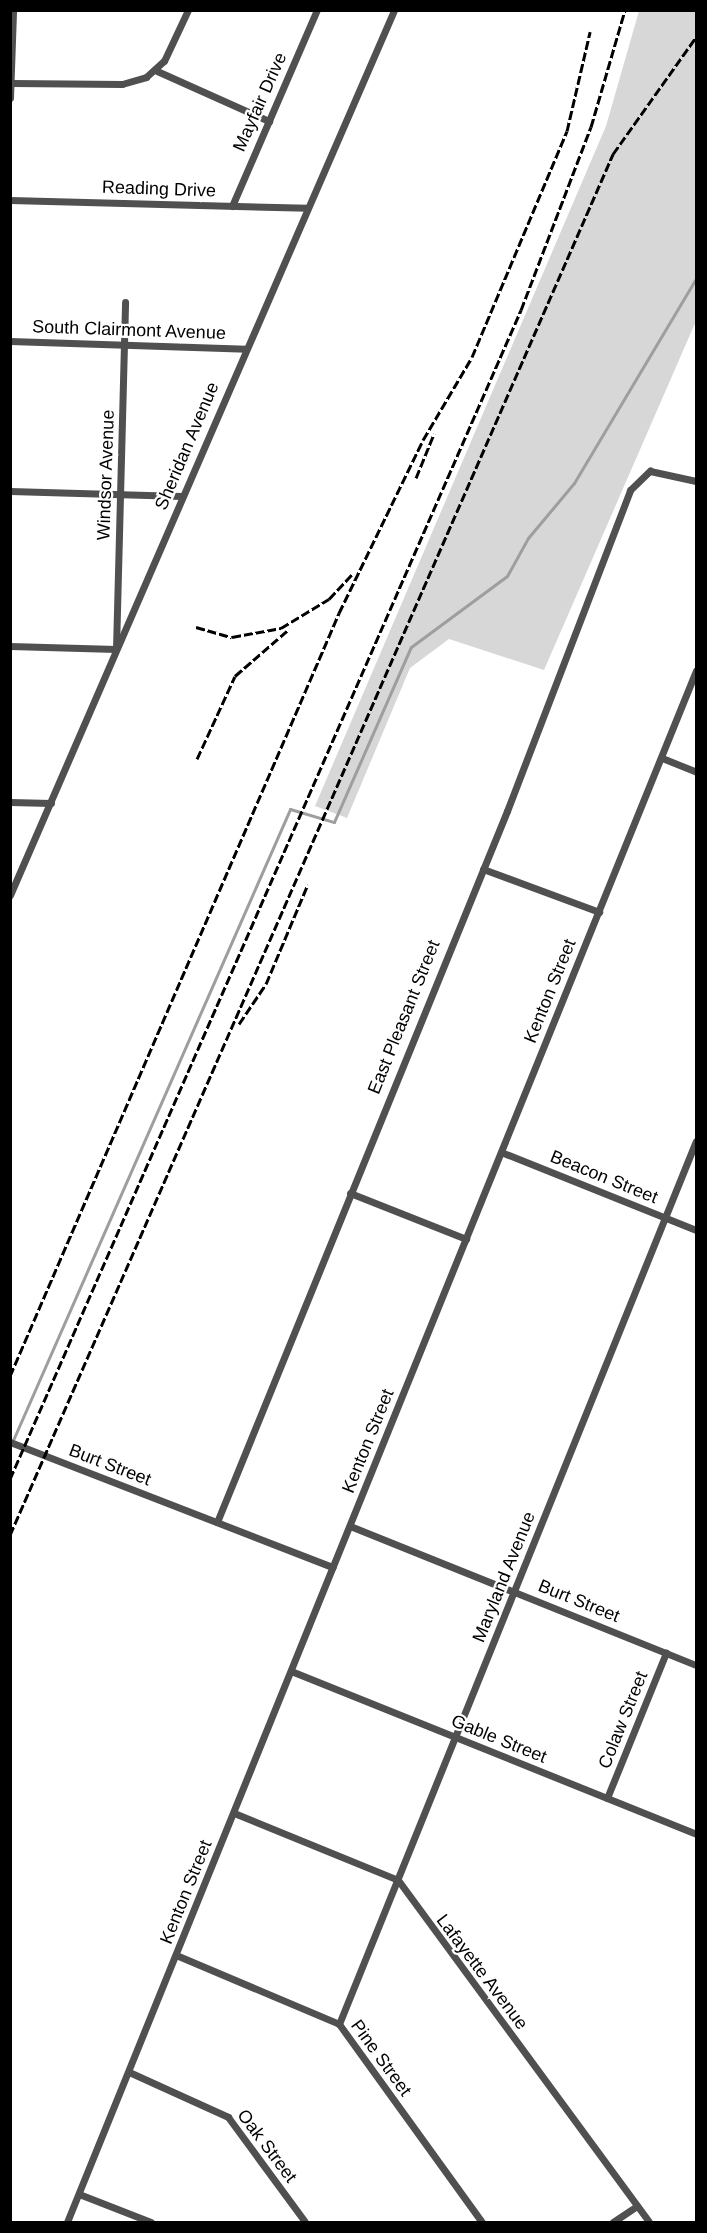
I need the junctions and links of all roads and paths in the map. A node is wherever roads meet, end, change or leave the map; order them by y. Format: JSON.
{"nodes":[{"id":1,"x":13,"y":10,"type":"edge"},
{"id":2,"x":188,"y":10,"type":"edge"},
{"id":3,"x":317,"y":10,"type":"edge"},
{"id":4,"x":394,"y":10,"type":"edge"},
{"id":5,"x":157,"y":71,"type":"junction"},
{"id":6,"x":12,"y":83,"type":"edge"},
{"id":7,"x":10,"y":98,"type":"edge"},
{"id":8,"x":269,"y":121,"type":"junction"},
{"id":9,"x":10,"y":200,"type":"edge"},
{"id":10,"x":232,"y":206,"type":"junction"},
{"id":11,"x":307,"y":208,"type":"junction"},
{"id":12,"x":125,"y":302,"type":"dead end"},
{"id":13,"x":10,"y":341,"type":"edge"},
{"id":14,"x":125,"y":345,"type":"junction"},
{"id":15,"x":246,"y":349,"type":"junction"},
{"id":16,"x":696,"y":482,"type":"edge"},
{"id":17,"x":10,"y":491,"type":"edge"},
{"id":18,"x":121,"y":494,"type":"junction"},
{"id":19,"x":182,"y":496,"type":"junction"},
{"id":20,"x":10,"y":646,"type":"edge"},
{"id":21,"x":116,"y":649,"type":"junction"},
{"id":22,"x":696,"y":671,"type":"edge"},
{"id":23,"x":662,"y":758,"type":"junction"},
{"id":24,"x":696,"y":772,"type":"edge"},
{"id":25,"x":10,"y":802,"type":"edge"},
{"id":26,"x":51,"y":803,"type":"junction"},
{"id":27,"x":483,"y":869,"type":"junction"},
{"id":28,"x":10,"y":896,"type":"edge"},
{"id":29,"x":599,"y":912,"type":"junction"},
{"id":30,"x":696,"y":1141,"type":"edge"},
{"id":31,"x":501,"y":1152,"type":"junction"},
{"id":32,"x":350,"y":1193,"type":"junction"},
{"id":33,"x":666,"y":1218,"type":"junction"},
{"id":34,"x":696,"y":1230,"type":"edge"},
{"id":35,"x":466,"y":1239,"type":"junction"},
{"id":36,"x":14,"y":1443,"type":"edge"},
{"id":37,"x":217,"y":1522,"type":"junction"},
{"id":38,"x":350,"y":1526,"type":"junction"},
{"id":39,"x":333,"y":1567,"type":"junction"},
{"id":40,"x":514,"y":1592,"type":"junction"},
{"id":41,"x":666,"y":1653,"type":"junction"},
{"id":42,"x":696,"y":1665,"type":"edge"},
{"id":43,"x":291,"y":1671,"type":"junction"},
{"id":44,"x":456,"y":1738,"type":"junction"},
{"id":45,"x":607,"y":1798,"type":"junction"},
{"id":46,"x":234,"y":1813,"type":"junction"},
{"id":47,"x":696,"y":1834,"type":"edge"},
{"id":48,"x":398,"y":1881,"type":"junction"},
{"id":49,"x":176,"y":1955,"type":"junction"},
{"id":50,"x":339,"y":2024,"type":"junction"},
{"id":51,"x":129,"y":2072,"type":"junction"},
{"id":52,"x":79,"y":2194,"type":"junction"},
{"id":53,"x":636,"y":2206,"type":"junction"},
{"id":54,"x":67,"y":2223,"type":"edge"},
{"id":55,"x":151,"y":2223,"type":"edge"},
{"id":56,"x":305,"y":2223,"type":"edge"},
{"id":57,"x":482,"y":2223,"type":"edge"},
{"id":58,"x":613,"y":2223,"type":"edge"},
{"id":59,"x":649,"y":2223,"type":"edge"}],
"edges":[{"from":1,"to":6,"type":"street"},
{"from":2,"to":5,"type":"street"},
{"from":3,"to":8,"type":"street","name":"Mayfair Drive"},
{"from":4,"to":11,"type":"street","name":"Sheridan Avenue"},
{"from":5,"to":6,"type":"street"},
{"from":5,"to":8,"type":"street"},
{"from":6,"to":7,"type":"street"},
{"from":8,"to":10,"type":"street","name":"Mayfair Drive"},
{"from":9,"to":10,"type":"street","name":"Reading Drive"},
{"from":10,"to":11,"type":"street","name":"Reading Drive"},
{"from":11,"to":15,"type":"street","name":"Sheridan Avenue"},
{"from":12,"to":14,"type":"street","name":"Windsor Avenue"},
{"from":13,"to":14,"type":"street","name":"South Clairmont Avenue"},
{"from":14,"to":15,"type":"street","name":"South Clairmont Avenue"},
{"from":14,"to":18,"type":"street","name":"Windsor Avenue"},
{"from":15,"to":19,"type":"street","name":"Sheridan Avenue"},
{"from":16,"to":27,"type":"street","name":"East Pleasant Street"},
{"from":17,"to":18,"type":"street"},
{"from":18,"to":19,"type":"street"},
{"from":18,"to":21,"type":"street","name":"Windsor Avenue"},
{"from":19,"to":21,"type":"street","name":"Sheridan Avenue"},
{"from":20,"to":21,"type":"street"},
{"from":21,"to":26,"type":"street","name":"Sheridan Avenue"},
{"from":22,"to":23,"type":"street","name":"Kenton Street"},
{"from":23,"to":24,"type":"street"},
{"from":23,"to":29,"type":"street","name":"Kenton Street"},
{"from":25,"to":26,"type":"street"},
{"from":26,"to":28,"type":"street","name":"Sheridan Avenue"},
{"from":27,"to":29,"type":"street"},
{"from":27,"to":32,"type":"street","name":"East Pleasant Street"},
{"from":29,"to":31,"type":"street","name":"Kenton Street"},
{"from":30,"to":33,"type":"street","name":"Maryland Avenue"},
{"from":31,"to":33,"type":"street","name":"Beacon Street"},
{"from":31,"to":35,"type":"street","name":"Kenton Street"},
{"from":32,"to":35,"type":"street"},
{"from":32,"to":37,"type":"street","name":"East Pleasant Street"},
{"from":33,"to":34,"type":"street","name":"Beacon Street"},
{"from":33,"to":40,"type":"street","name":"Maryland Avenue"},
{"from":35,"to":38,"type":"street","name":"Kenton Street"},
{"from":36,"to":37,"type":"street","name":"Burt Street"},
{"from":37,"to":39,"type":"street","name":"Burt Street"},
{"from":38,"to":39,"type":"street","name":"Kenton Street"},
{"from":38,"to":40,"type":"street","name":"Burt Street"},
{"from":39,"to":43,"type":"street","name":"Kenton Street"},
{"from":40,"to":41,"type":"street","name":"Burt Street"},
{"from":40,"to":44,"type":"street","name":"Maryland Avenue"},
{"from":41,"to":42,"type":"street","name":"Burt Street"},
{"from":41,"to":45,"type":"street","name":"Colaw Street"},
{"from":43,"to":44,"type":"street","name":"Gable Street"},
{"from":43,"to":46,"type":"street","name":"Kenton Street"},
{"from":44,"to":45,"type":"street","name":"Gable Street"},
{"from":44,"to":48,"type":"street","name":"Maryland Avenue"},
{"from":45,"to":47,"type":"street","name":"Gable Street"},
{"from":46,"to":48,"type":"street"},
{"from":46,"to":49,"type":"street","name":"Kenton Street"},
{"from":48,"to":50,"type":"street","name":"Maryland Avenue"},
{"from":48,"to":53,"type":"street","name":"Lafayette Avenue"},
{"from":49,"to":50,"type":"street","name":"Pine Street"},
{"from":49,"to":51,"type":"street","name":"Kenton Street"},
{"from":50,"to":57,"type":"street","name":"Pine Street"},
{"from":51,"to":52,"type":"street","name":"Kenton Street"},
{"from":51,"to":56,"type":"street","name":"Oak Street"},
{"from":52,"to":54,"type":"street","name":"Kenton Street"},
{"from":52,"to":55,"type":"street"},
{"from":53,"to":58,"type":"street"},
{"from":53,"to":59,"type":"street","name":"Lafayette Avenue"}]}
